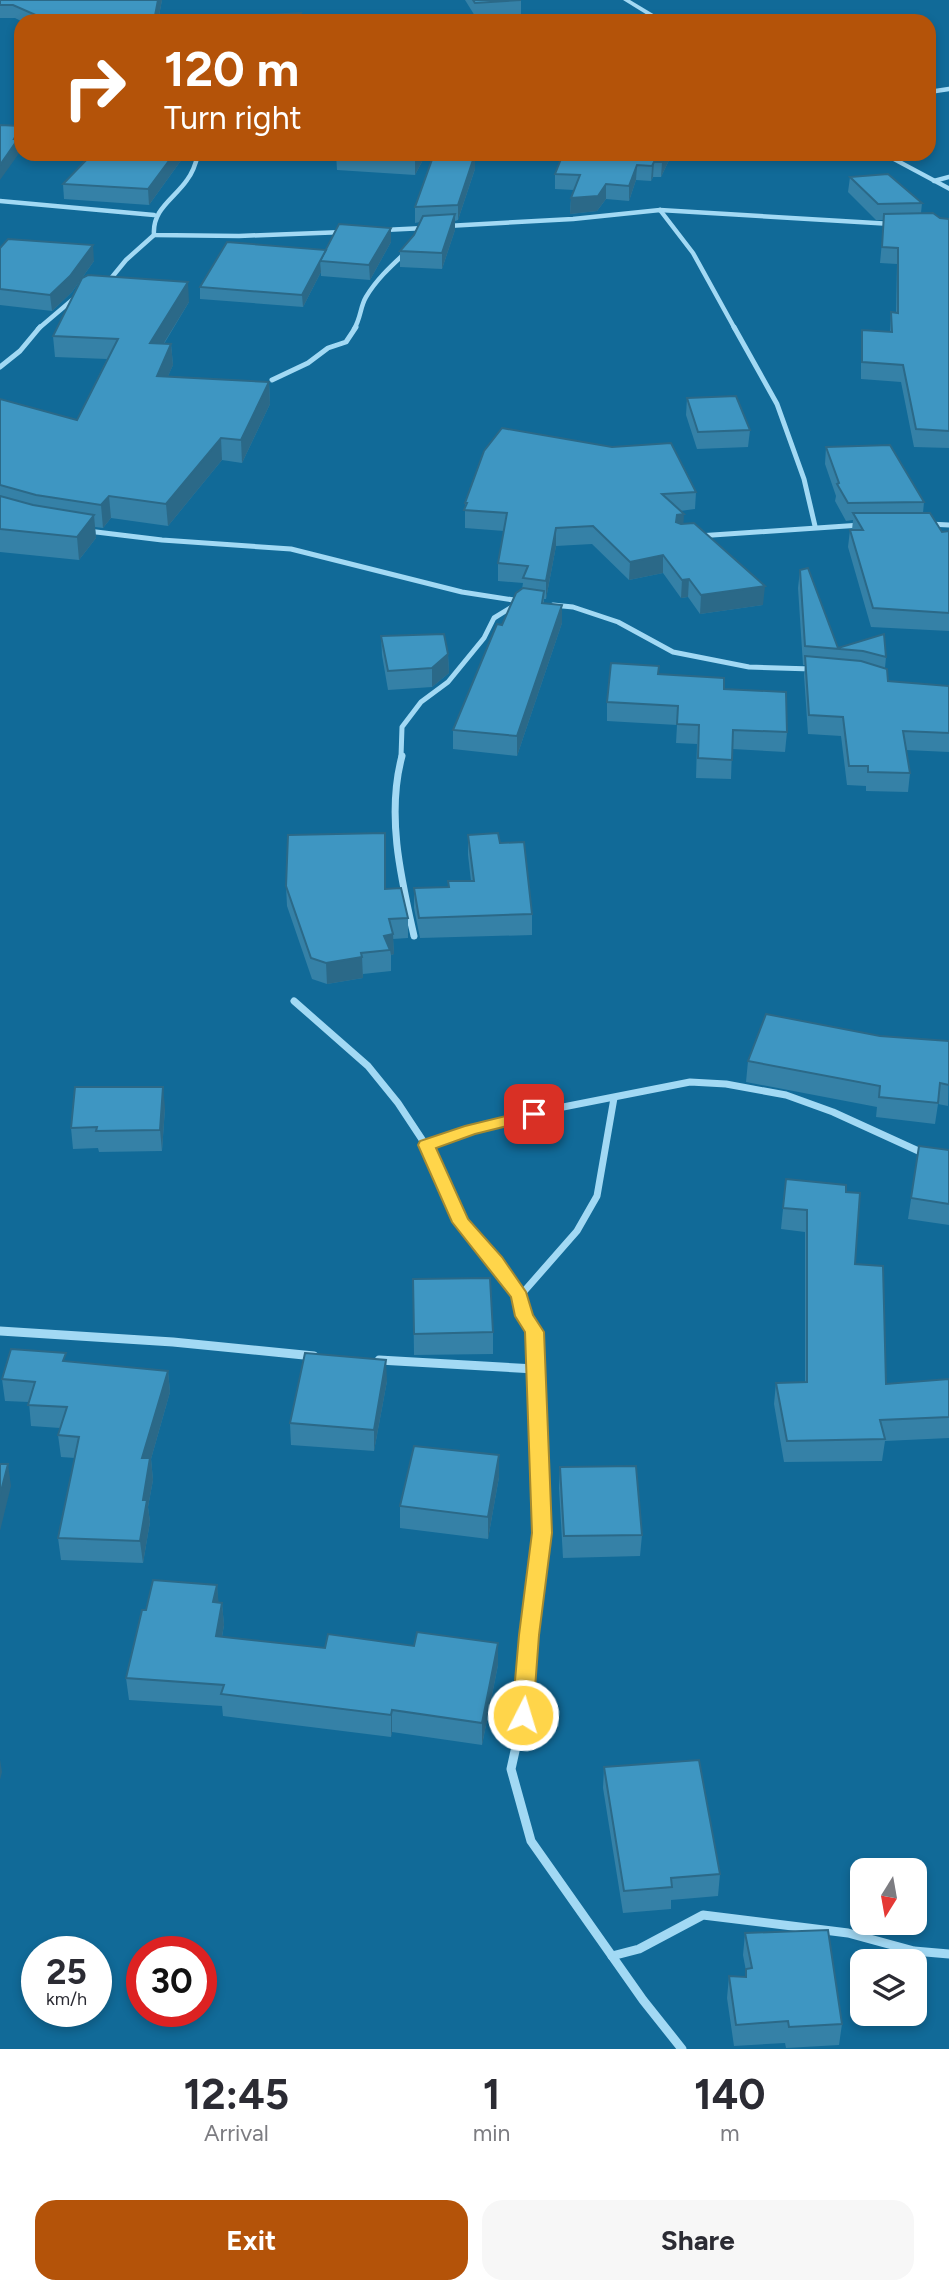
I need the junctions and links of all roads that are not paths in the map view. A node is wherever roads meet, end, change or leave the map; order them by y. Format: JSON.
{"nodes":[{"id":1,"x":626,"y":0,"type":"edge"},
{"id":2,"x":650,"y":14,"type":"edge"},
{"id":3,"x":198,"y":161,"type":"edge"},
{"id":4,"x":897,"y":161,"type":"edge"},
{"id":5,"x":949,"y":177,"type":"edge"},
{"id":6,"x":934,"y":181,"type":"junction"},
{"id":7,"x":949,"y":189,"type":"edge"},
{"id":8,"x":0,"y":201,"type":"edge"},
{"id":9,"x":660,"y":210,"type":"junction"},
{"id":10,"x":154,"y":215,"type":"junction"},
{"id":11,"x":900,"y":224,"type":"edge"},
{"id":12,"x":420,"y":228,"type":"junction"},
{"id":13,"x":380,"y":230,"type":"edge"},
{"id":14,"x":355,"y":231,"type":"edge"},
{"id":15,"x":154,"y":235,"type":"junction"},
{"id":16,"x":418,"y":237,"type":"edge"},
{"id":17,"x":410,"y":248,"type":"edge"},
{"id":18,"x":106,"y":285,"type":"edge"},
{"id":19,"x":84,"y":293,"type":"edge"},
{"id":20,"x":0,"y":367,"type":"edge"},
{"id":21,"x":272,"y":380,"type":"dead end"},
{"id":22,"x":921,"y":524,"type":"edge"},
{"id":23,"x":867,"y":525,"type":"edge"},
{"id":24,"x":949,"y":525,"type":"edge"},
{"id":25,"x":815,"y":526,"type":"junction"},
{"id":26,"x":76,"y":530,"type":"edge"},
{"id":27,"x":694,"y":536,"type":"edge"},
{"id":28,"x":522,"y":601,"type":"junction"},
{"id":29,"x":534,"y":603,"type":"edge"},
{"id":30,"x":547,"y":604,"type":"edge"},
{"id":31,"x":815,"y":669,"type":"edge"},
{"id":32,"x":414,"y":936,"type":"dead end"},
{"id":33,"x":294,"y":1001,"type":"dead end"},
{"id":34,"x":614,"y":1098,"type":"junction"},
{"id":35,"x":426,"y":1145,"type":"junction"},
{"id":36,"x":930,"y":1156,"type":"edge"},
{"id":37,"x":520,"y":1296,"type":"junction"},
{"id":38,"x":0,"y":1331,"type":"edge"},
{"id":39,"x":318,"y":1356,"type":"edge"},
{"id":40,"x":372,"y":1360,"type":"edge"},
{"id":41,"x":535,"y":1369,"type":"junction"},
{"id":42,"x":949,"y":1954,"type":"edge"},
{"id":43,"x":612,"y":1956,"type":"junction"},
{"id":44,"x":682,"y":2049,"type":"edge"}],
"edges":[{"from":1,"to":2,"type":"street"},
{"from":3,"to":10,"type":"street"},
{"from":4,"to":6,"type":"street"},
{"from":5,"to":6,"type":"street"},
{"from":6,"to":7,"type":"street"},
{"from":8,"to":10,"type":"street"},
{"from":9,"to":11,"type":"street"},
{"from":9,"to":12,"type":"street"},
{"from":9,"to":25,"type":"street"},
{"from":10,"to":15,"type":"street"},
{"from":12,"to":13,"type":"street"},
{"from":12,"to":16,"type":"street"},
{"from":14,"to":15,"type":"street"},
{"from":15,"to":18,"type":"street"},
{"from":17,"to":21,"type":"street"},
{"from":19,"to":20,"type":"street"},
{"from":22,"to":24,"type":"street"},
{"from":23,"to":25,"type":"street"},
{"from":25,"to":27,"type":"street"},
{"from":26,"to":28,"type":"street"},
{"from":28,"to":29,"type":"street"},
{"from":28,"to":32,"type":"street"},
{"from":30,"to":31,"type":"street"},
{"from":33,"to":35,"type":"street"},
{"from":34,"to":35,"type":"street"},
{"from":34,"to":36,"type":"street"},
{"from":34,"to":37,"type":"street"},
{"from":35,"to":37,"type":"street"},
{"from":37,"to":41,"type":"street"},
{"from":38,"to":39,"type":"street"},
{"from":40,"to":41,"type":"street"},
{"from":41,"to":43,"type":"street"},
{"from":42,"to":43,"type":"street"},
{"from":43,"to":44,"type":"street"}]}
